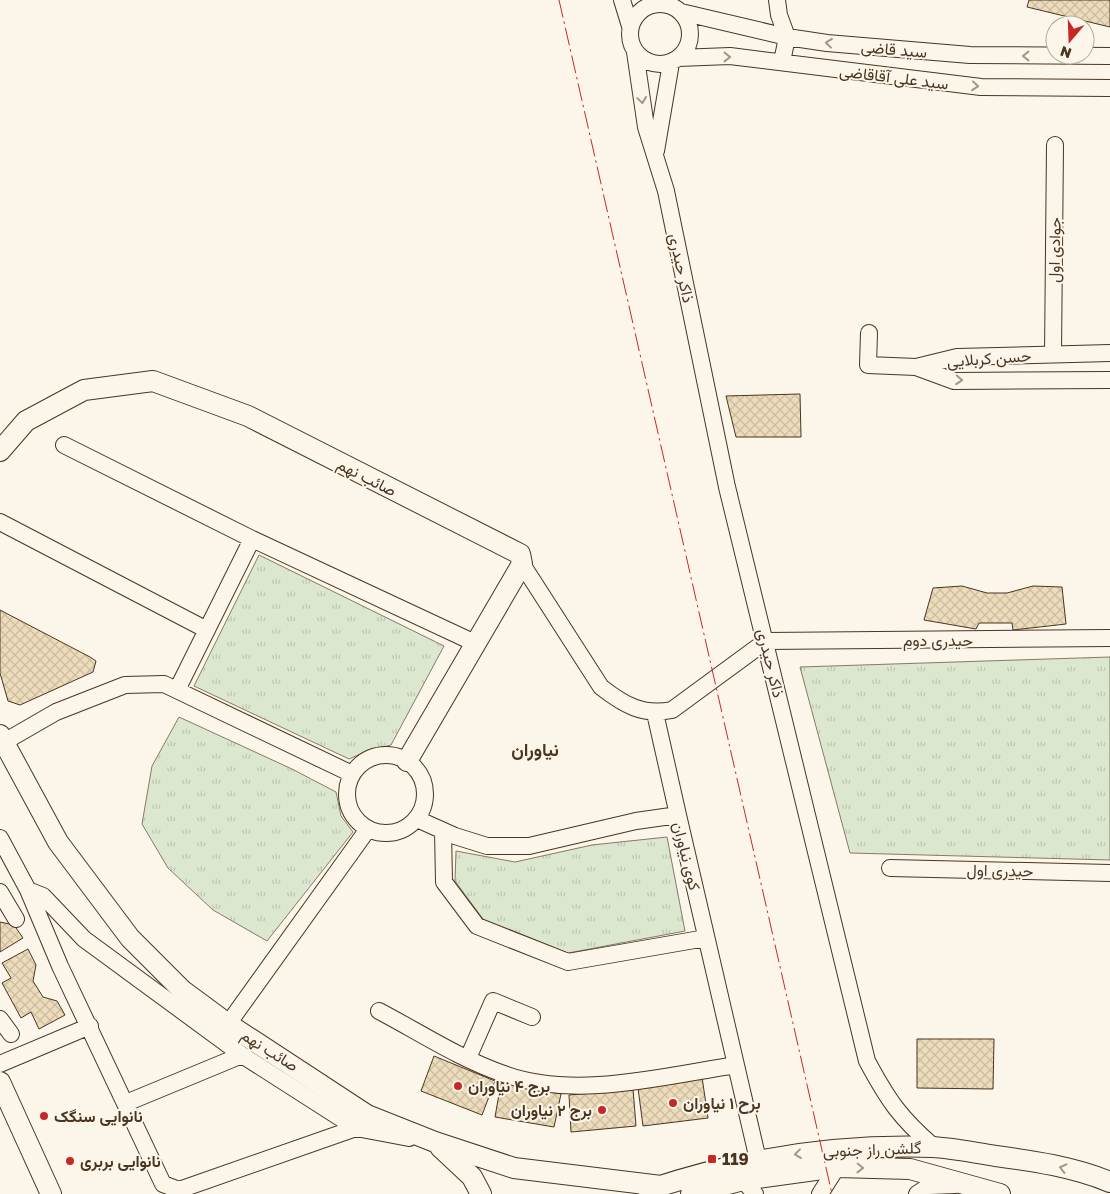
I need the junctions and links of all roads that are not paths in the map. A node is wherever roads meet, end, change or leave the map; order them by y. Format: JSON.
{"nodes":[{"id":1,"x":622,"y":0,"type":"edge"},
{"id":2,"x":777,"y":0,"type":"edge"},
{"id":3,"x":664,"y":2,"type":"edge"},
{"id":4,"x":681,"y":12,"type":"junction"},
{"id":5,"x":630,"y":26,"type":"junction"},
{"id":6,"x":787,"y":37,"type":"junction"},
{"id":7,"x":635,"y":52,"type":"junction"},
{"id":8,"x":1110,"y":56,"type":"edge"},
{"id":9,"x":675,"y":60,"type":"junction"},
{"id":10,"x":782,"y":62,"type":"junction"},
{"id":11,"x":1110,"y":88,"type":"edge"},
{"id":12,"x":1055,"y":146,"type":"dead end"},
{"id":13,"x":656,"y":156,"type":"junction"},
{"id":14,"x":869,"y":333,"type":"dead end"},
{"id":15,"x":1110,"y":353,"type":"edge"},
{"id":16,"x":1053,"y":354,"type":"junction"},
{"id":17,"x":916,"y":367,"type":"junction"},
{"id":18,"x":1110,"y":380,"type":"edge"},
{"id":19,"x":64,"y":445,"type":"dead end"},
{"id":20,"x":0,"y":451,"type":"edge"},
{"id":21,"x":0,"y":522,"type":"edge"},
{"id":22,"x":252,"y":539,"type":"junction"},
{"id":23,"x":522,"y":564,"type":"junction"},
{"id":24,"x":206,"y":630,"type":"junction"},
{"id":25,"x":1110,"y":638,"type":"edge"},
{"id":26,"x":766,"y":641,"type":"junction"},
{"id":27,"x":477,"y":644,"type":"junction"},
{"id":28,"x":177,"y":690,"type":"junction"},
{"id":29,"x":655,"y":713,"type":"junction"},
{"id":30,"x":2,"y":739,"type":"edge"},
{"id":31,"x":407,"y":761,"type":"junction"},
{"id":32,"x":352,"y":774,"type":"junction"},
{"id":33,"x":678,"y":815,"type":"junction"},
{"id":34,"x":416,"y":819,"type":"junction"},
{"id":35,"x":368,"y":828,"type":"junction"},
{"id":36,"x":443,"y":830,"type":"junction"},
{"id":37,"x":2,"y":843,"type":"edge"},
{"id":38,"x":890,"y":868,"type":"dead end"},
{"id":39,"x":1110,"y":873,"type":"edge"},
{"id":40,"x":28,"y":890,"type":"junction"},
{"id":41,"x":0,"y":892,"type":"edge"},
{"id":42,"x":16,"y":919,"type":"dead end"},
{"id":43,"x":706,"y":938,"type":"junction"},
{"id":44,"x":379,"y":1011,"type":"dead end"},
{"id":45,"x":532,"y":1017,"type":"dead end"},
{"id":46,"x":0,"y":1019,"type":"edge"},
{"id":47,"x":228,"y":1024,"type":"junction"},
{"id":48,"x":90,"y":1026,"type":"junction"},
{"id":49,"x":11,"y":1034,"type":"dead end"},
{"id":50,"x":242,"y":1055,"type":"junction"},
{"id":51,"x":468,"y":1058,"type":"junction"},
{"id":52,"x":0,"y":1064,"type":"edge"},
{"id":53,"x":736,"y":1065,"type":"junction"},
{"id":54,"x":0,"y":1082,"type":"edge"},
{"id":55,"x":126,"y":1102,"type":"junction"},
{"id":56,"x":356,"y":1128,"type":"junction"},
{"id":57,"x":435,"y":1142,"type":"junction"},
{"id":58,"x":934,"y":1147,"type":"junction"},
{"id":59,"x":758,"y":1160,"type":"junction"},
{"id":60,"x":836,"y":1167,"type":"junction"},
{"id":61,"x":1106,"y":1175,"type":"edge"},
{"id":62,"x":964,"y":1184,"type":"junction"},
{"id":63,"x":661,"y":1186,"type":"junction"},
{"id":64,"x":749,"y":1187,"type":"edge"},
{"id":65,"x":50,"y":1194,"type":"edge"},
{"id":66,"x":481,"y":1194,"type":"edge"},
{"id":67,"x":636,"y":1194,"type":"edge"},
{"id":68,"x":691,"y":1194,"type":"edge"},
{"id":69,"x":820,"y":1194,"type":"edge"},
{"id":70,"x":917,"y":1194,"type":"edge"},
{"id":71,"x":1000,"y":1194,"type":"edge"}],
"edges":[{"from":1,"to":5,"type":"street"},
{"from":2,"to":6,"type":"street"},
{"from":3,"to":4,"type":"street"},
{"from":3,"to":5,"type":"street"},
{"from":4,"to":6,"type":"street","name":"سید قاضی"},
{"from":4,"to":9,"type":"street"},
{"from":5,"to":7,"type":"street"},
{"from":8,"to":6,"type":"street","name":"سید قاضی","one_way":true},
{"from":6,"to":10,"type":"street"},
{"from":7,"to":9,"type":"street"},
{"from":7,"to":13,"type":"street","name":"ذاکر حیدری","one_way":true},
{"from":9,"to":10,"type":"street","name":"سید علی آقاقاضی","one_way":true},
{"from":9,"to":13,"type":"street"},
{"from":10,"to":11,"type":"street","name":"سید علی آقاقاضی","one_way":true},
{"from":12,"to":16,"type":"street","name":"جوادی اول"},
{"from":13,"to":26,"type":"street","name":"ذاکر حیدری"},
{"from":14,"to":17,"type":"street"},
{"from":15,"to":16,"type":"street","name":"حسن کربلایی"},
{"from":16,"to":17,"type":"street","name":"حسن کربلایی"},
{"from":17,"to":18,"type":"street","name":"حسن کربلایی","one_way":true},
{"from":19,"to":22,"type":"street"},
{"from":20,"to":23,"type":"main road","name":"صائب نهم"},
{"from":21,"to":24,"type":"street"},
{"from":22,"to":24,"type":"street"},
{"from":22,"to":27,"type":"street"},
{"from":23,"to":27,"type":"main road"},
{"from":23,"to":29,"type":"street"},
{"from":24,"to":28,"type":"street"},
{"from":25,"to":26,"type":"street","name":"حیدری دوم"},
{"from":26,"to":29,"type":"street"},
{"from":26,"to":58,"type":"street","name":"ذاکر حیدری"},
{"from":27,"to":31,"type":"main road"},
{"from":28,"to":30,"type":"street"},
{"from":28,"to":32,"type":"street"},
{"from":29,"to":33,"type":"street"},
{"from":30,"to":47,"type":"main road","name":"صائب نهم"},
{"from":31,"to":32,"type":"street"},
{"from":31,"to":34,"type":"street"},
{"from":32,"to":35,"type":"street"},
{"from":33,"to":36,"type":"street","name":"کوی نیاوران"},
{"from":33,"to":43,"type":"street","name":"کوی نیاوران"},
{"from":34,"to":35,"type":"street"},
{"from":34,"to":36,"type":"street","name":"کوی نیاوران"},
{"from":35,"to":47,"type":"street"},
{"from":36,"to":43,"type":"street"},
{"from":37,"to":40,"type":"street"},
{"from":38,"to":39,"type":"street","name":"حیدری اول"},
{"from":40,"to":48,"type":"street"},
{"from":40,"to":50,"type":"street"},
{"from":41,"to":42,"type":"street"},
{"from":43,"to":53,"type":"street","name":"کوی نیاوران"},
{"from":44,"to":51,"type":"street"},
{"from":45,"to":51,"type":"street"},
{"from":46,"to":49,"type":"street"},
{"from":47,"to":57,"type":"main road","name":"صائب نهم"},
{"from":48,"to":52,"type":"street"},
{"from":48,"to":55,"type":"street"},
{"from":50,"to":55,"type":"street"},
{"from":50,"to":56,"type":"street"},
{"from":51,"to":53,"type":"street"},
{"from":53,"to":59,"type":"street","name":"کوی نیاوران"},
{"from":54,"to":65,"type":"main road"},
{"from":55,"to":56,"type":"street"},
{"from":56,"to":57,"type":"street"},
{"from":57,"to":63,"type":"main road","name":"صائب نهم"},
{"from":57,"to":66,"type":"main road"},
{"from":58,"to":59,"type":"main road","name":"گلشن راز جنوبی","one_way":true},
{"from":61,"to":58,"type":"main road","name":"گلشن راز جنوبی","one_way":true},
{"from":59,"to":63,"type":"main road","name":"گلشن راز جنوبی"},
{"from":60,"to":62,"type":"main road","name":"گلشن راز جنوبی","one_way":true},
{"from":60,"to":64,"type":"main road","name":"گلشن راز جنوبی"},
{"from":60,"to":69,"type":"street"},
{"from":62,"to":70,"type":"street"},
{"from":62,"to":71,"type":"main road","name":"گلشن راز جنوبی"},
{"from":63,"to":67,"type":"main road","name":"گلشن راز جنوبی"},
{"from":64,"to":68,"type":"main road","name":"گلشن راز جنوبی"}]}
